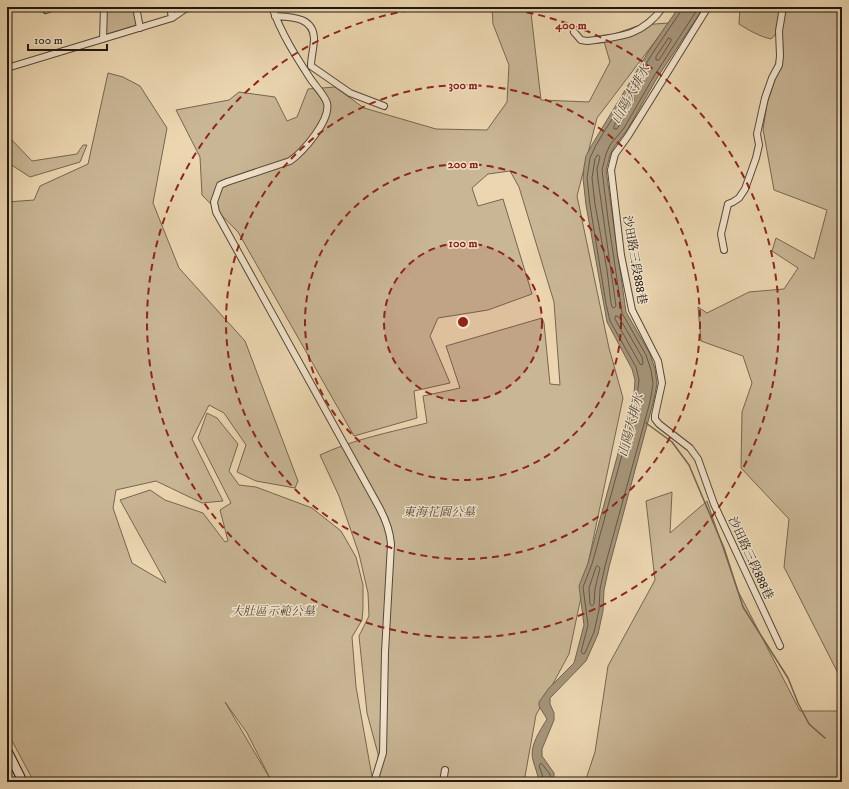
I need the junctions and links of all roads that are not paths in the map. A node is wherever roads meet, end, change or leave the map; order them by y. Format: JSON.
{"nodes":[{"id":1,"x":54,"y":7,"type":"edge"},
{"id":2,"x":104,"y":7,"type":"edge"},
{"id":3,"x":136,"y":7,"type":"edge"},
{"id":4,"x":170,"y":7,"type":"edge"},
{"id":5,"x":190,"y":7,"type":"edge"},
{"id":6,"x":272,"y":7,"type":"edge"},
{"id":7,"x":663,"y":7,"type":"edge"},
{"id":8,"x":708,"y":7,"type":"edge"},
{"id":9,"x":783,"y":7,"type":"edge"},
{"id":10,"x":46,"y":10,"type":"dead end"},
{"id":11,"x":276,"y":16,"type":"junction"},
{"id":12,"x":172,"y":18,"type":"junction"},
{"id":13,"x":140,"y":28,"type":"junction"},
{"id":14,"x":574,"y":32,"type":"dead end"},
{"id":15,"x":103,"y":39,"type":"junction"},
{"id":16,"x":7,"y":68,"type":"edge"},
{"id":17,"x":384,"y":106,"type":"dead end"},
{"id":18,"x":724,"y":250,"type":"dead end"},
{"id":19,"x":780,"y":646,"type":"dead end"},
{"id":20,"x":7,"y":750,"type":"edge"},
{"id":21,"x":445,"y":770,"type":"dead end"},
{"id":22,"x":23,"y":782,"type":"edge"},
{"id":23,"x":374,"y":782,"type":"edge"},
{"id":24,"x":443,"y":782,"type":"edge"}],
"edges":[{"from":1,"to":10,"type":"street"},
{"from":2,"to":15,"type":"street"},
{"from":3,"to":13,"type":"street"},
{"from":4,"to":12,"type":"street"},
{"from":5,"to":12,"type":"street"},
{"from":6,"to":11,"type":"street"},
{"from":7,"to":14,"type":"street"},
{"from":8,"to":19,"type":"street","name":"沙田路三段888巷"},
{"from":9,"to":18,"type":"street"},
{"from":11,"to":17,"type":"street"},
{"from":11,"to":23,"type":"street"},
{"from":12,"to":13,"type":"street"},
{"from":13,"to":15,"type":"street"},
{"from":15,"to":16,"type":"street"},
{"from":20,"to":22,"type":"street"},
{"from":21,"to":24,"type":"street"}]}
